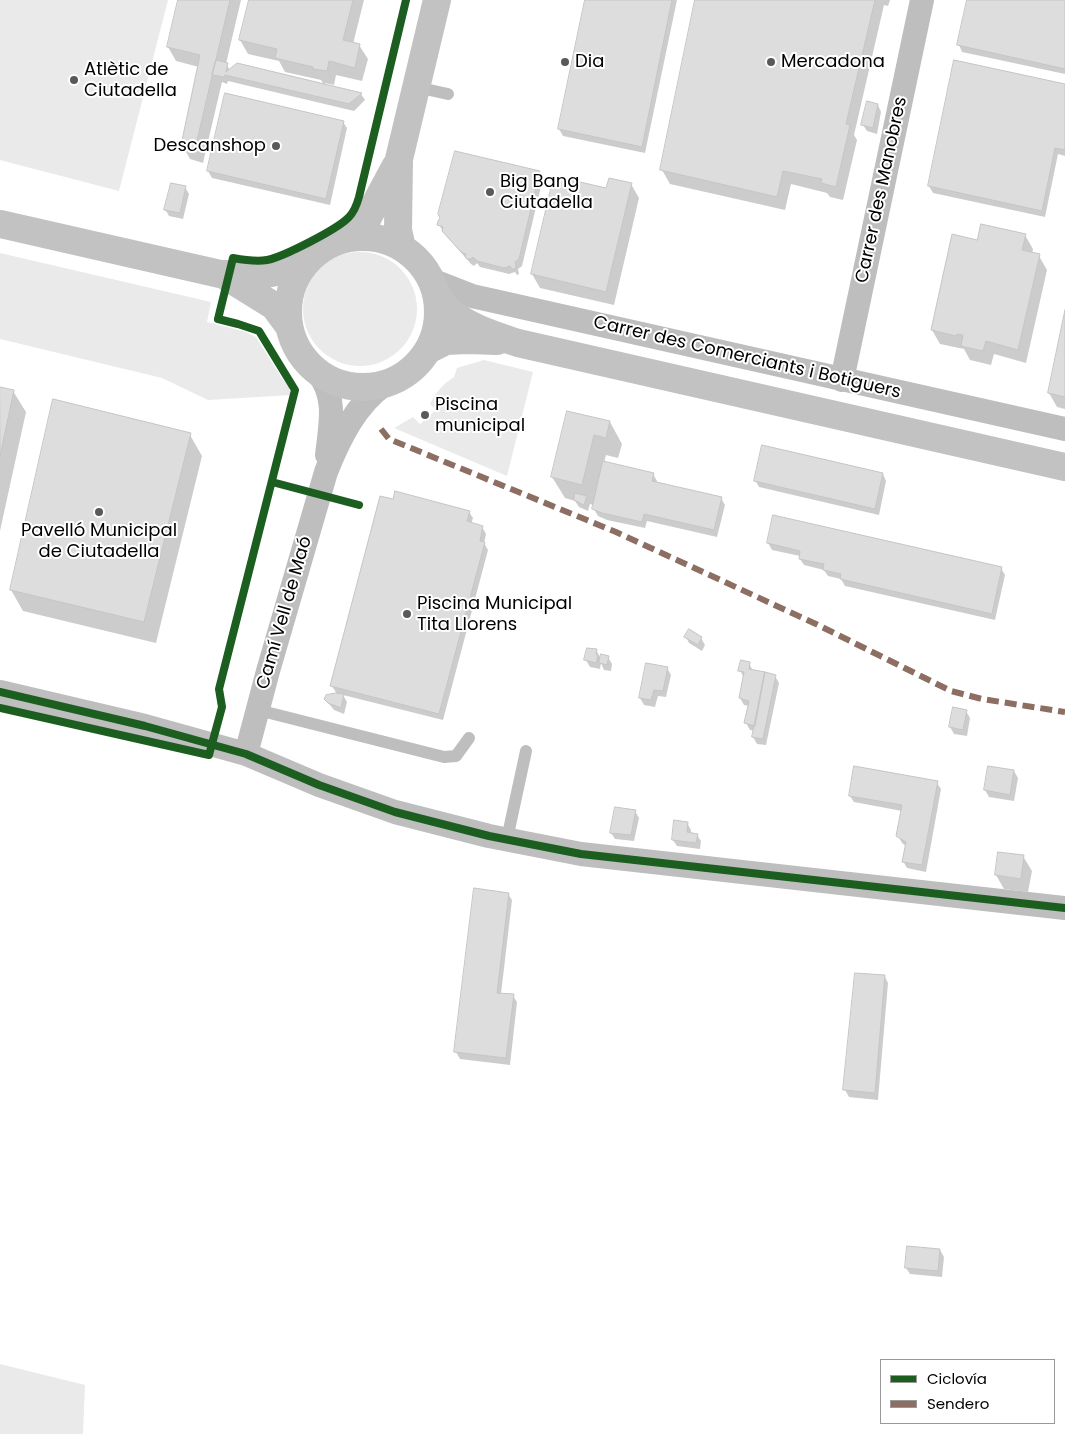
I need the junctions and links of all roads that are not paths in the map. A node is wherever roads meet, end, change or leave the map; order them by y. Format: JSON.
{"nodes":[{"id":1,"x":437,"y":0,"type":"edge"},
{"id":2,"x":922,"y":0,"type":"edge"},
{"id":3,"x":416,"y":87,"type":"junction"},
{"id":4,"x":448,"y":94,"type":"dead end"},
{"id":5,"x":399,"y":159,"type":"junction"},
{"id":6,"x":0,"y":224,"type":"edge"},
{"id":7,"x":348,"y":238,"type":"junction"},
{"id":8,"x":402,"y":248,"type":"junction"},
{"id":9,"x":301,"y":267,"type":"junction"},
{"id":10,"x":223,"y":274,"type":"junction"},
{"id":11,"x":433,"y":286,"type":"junction"},
{"id":12,"x":288,"y":325,"type":"junction"},
{"id":13,"x":518,"y":343,"type":"junction"},
{"id":14,"x":428,"y":350,"type":"junction"},
{"id":15,"x":317,"y":372,"type":"junction"},
{"id":16,"x":842,"y":380,"type":"junction"},
{"id":17,"x":385,"y":384,"type":"junction"},
{"id":18,"x":1065,"y":429,"type":"edge"},
{"id":19,"x":1065,"y":467,"type":"edge"},
{"id":20,"x":326,"y":472,"type":"junction"},
{"id":21,"x":0,"y":692,"type":"edge"},
{"id":22,"x":258,"y":710,"type":"junction"},
{"id":23,"x":469,"y":738,"type":"dead end"},
{"id":24,"x":526,"y":751,"type":"dead end"},
{"id":25,"x":246,"y":754,"type":"junction"},
{"id":26,"x":507,"y":839,"type":"junction"},
{"id":27,"x":1065,"y":908,"type":"edge"}],
"edges":[{"from":1,"to":3,"type":"main road"},
{"from":2,"to":16,"type":"street","name":"Carrer des Manobres"},
{"from":3,"to":4,"type":"lane"},
{"from":3,"to":5,"type":"main road"},
{"from":5,"to":7,"type":"main road"},
{"from":5,"to":8,"type":"main road"},
{"from":6,"to":10,"type":"main road"},
{"from":7,"to":8,"type":"main road"},
{"from":7,"to":9,"type":"main road"},
{"from":8,"to":11,"type":"main road"},
{"from":9,"to":10,"type":"main road"},
{"from":9,"to":12,"type":"main road"},
{"from":10,"to":12,"type":"main road"},
{"from":11,"to":13,"type":"main road"},
{"from":11,"to":14,"type":"main road"},
{"from":11,"to":16,"type":"street","name":"Carrer des Comerciants i Botiguers"},
{"from":12,"to":15,"type":"main road"},
{"from":13,"to":14,"type":"main road"},
{"from":13,"to":19,"type":"main road"},
{"from":14,"to":17,"type":"main road"},
{"from":15,"to":17,"type":"main road"},
{"from":15,"to":20,"type":"street","name":"Camí Vell de Maó"},
{"from":16,"to":18,"type":"street","name":"Carrer des Comerciants i Botiguers"},
{"from":17,"to":20,"type":"street","name":"Camí Vell de Maó"},
{"from":20,"to":22,"type":"street","name":"Camí Vell de Maó"},
{"from":21,"to":25,"type":"street"},
{"from":22,"to":23,"type":"lane"},
{"from":22,"to":25,"type":"street","name":"Camí Vell de Maó"},
{"from":24,"to":26,"type":"lane"},
{"from":25,"to":26,"type":"street"},
{"from":26,"to":27,"type":"street"}]}
